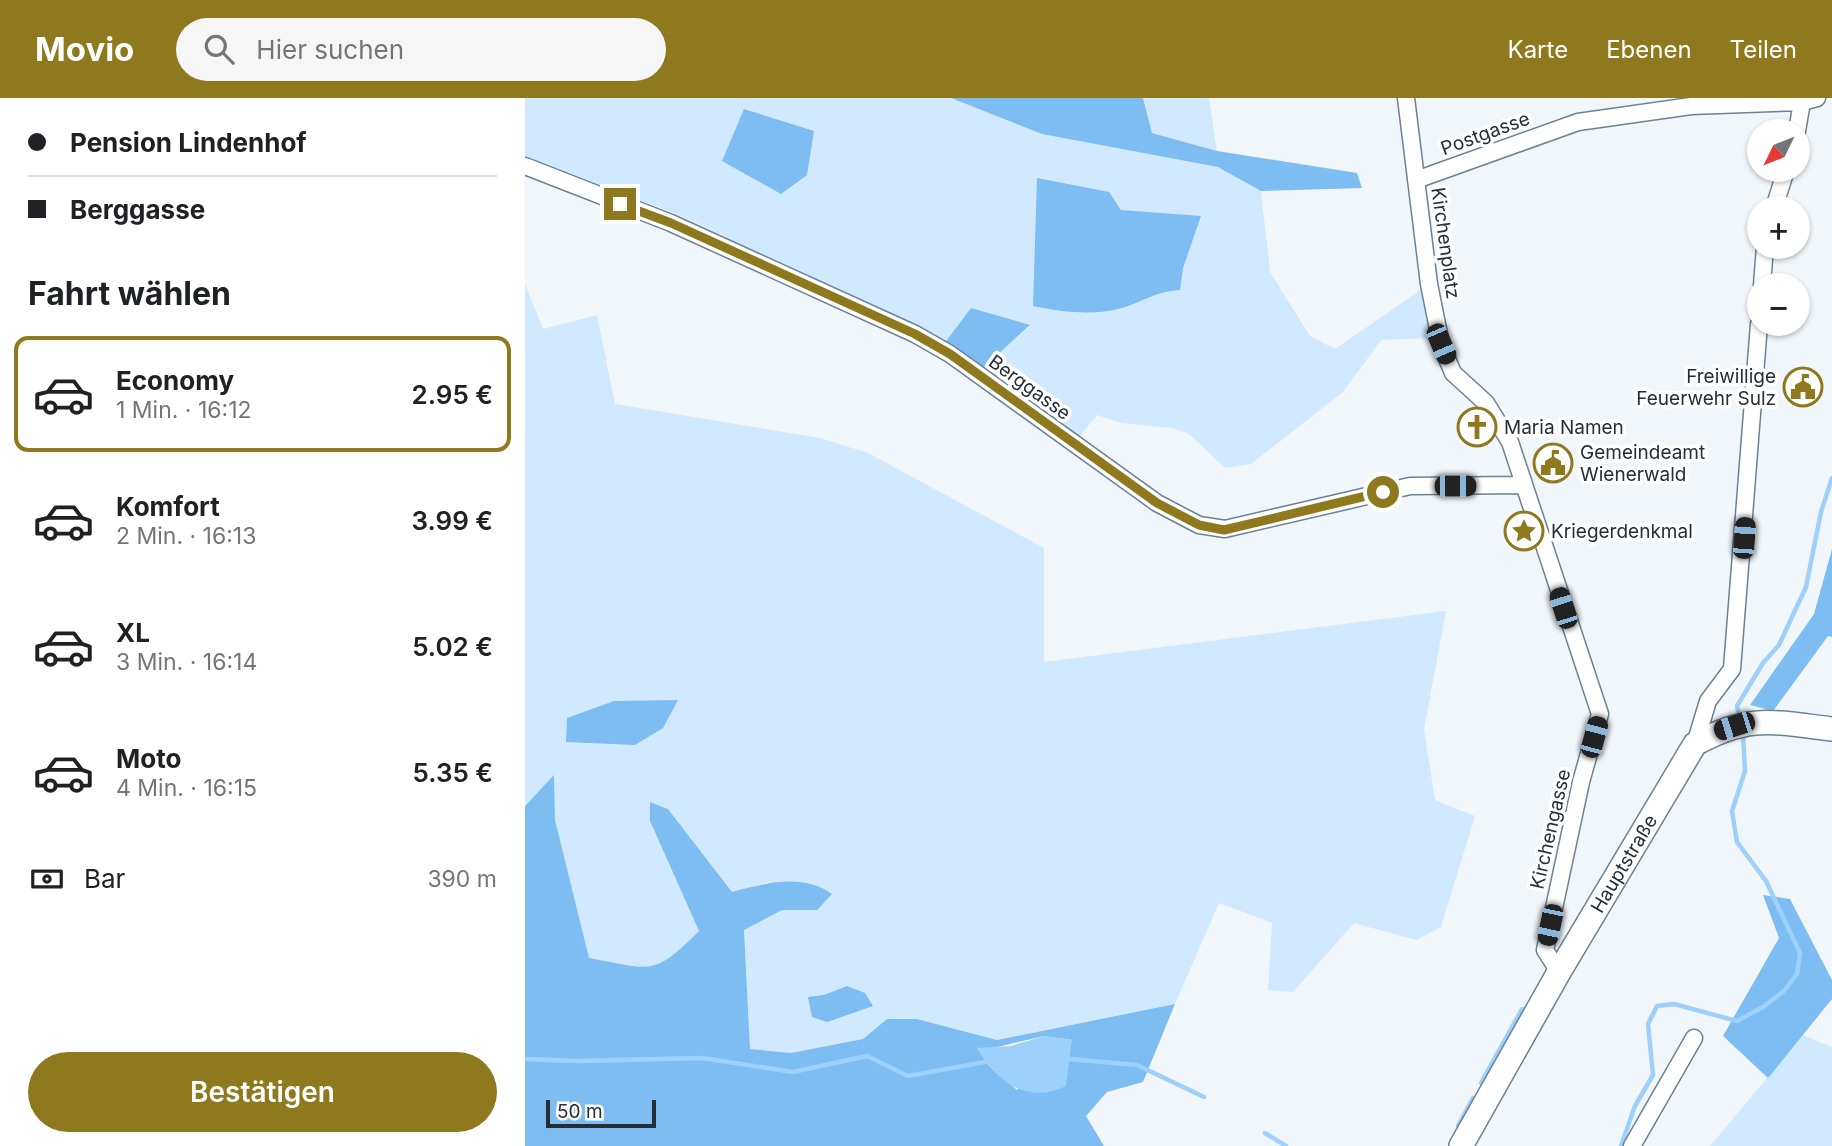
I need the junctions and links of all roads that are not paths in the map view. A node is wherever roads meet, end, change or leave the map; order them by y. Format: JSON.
{"nodes":[{"id":1,"x":1406,"y":98,"type":"edge"},
{"id":2,"x":1810,"y":100,"type":"edge"},
{"id":3,"x":1802,"y":119,"type":"edge"},
{"id":4,"x":525,"y":166,"type":"edge"},
{"id":5,"x":1416,"y":180,"type":"junction"},
{"id":6,"x":1758,"y":336,"type":"edge"},
{"id":7,"x":1523,"y":485,"type":"junction"},
{"id":8,"x":1539,"y":534,"type":"joint"},
{"id":9,"x":1832,"y":729,"type":"edge"},
{"id":10,"x":1695,"y":744,"type":"junction"},
{"id":11,"x":1559,"y":972,"type":"junction"},
{"id":12,"x":1694,"y":1038,"type":"dead end"},
{"id":13,"x":1461,"y":1146,"type":"edge"},
{"id":14,"x":1632,"y":1146,"type":"edge"}],
"edges":[{"from":1,"to":5,"type":"street"},
{"from":2,"to":3,"type":"street"},
{"from":2,"to":5,"type":"street","name":"Postgasse"},
{"from":4,"to":7,"type":"street","name":"Berggasse"},
{"from":5,"to":7,"type":"street","name":"Kirchenplatz"},
{"from":6,"to":10,"type":"street"},
{"from":7,"to":8,"type":"street","name":"Kirchenplatz"},
{"from":8,"to":11,"type":"street","name":"Kirchengasse"},
{"from":9,"to":10,"type":"main road","name":"Hauptstraße"},
{"from":10,"to":11,"type":"main road","name":"Hauptstraße"},
{"from":11,"to":13,"type":"main road","name":"Hauptstraße"},
{"from":12,"to":14,"type":"street"}]}
